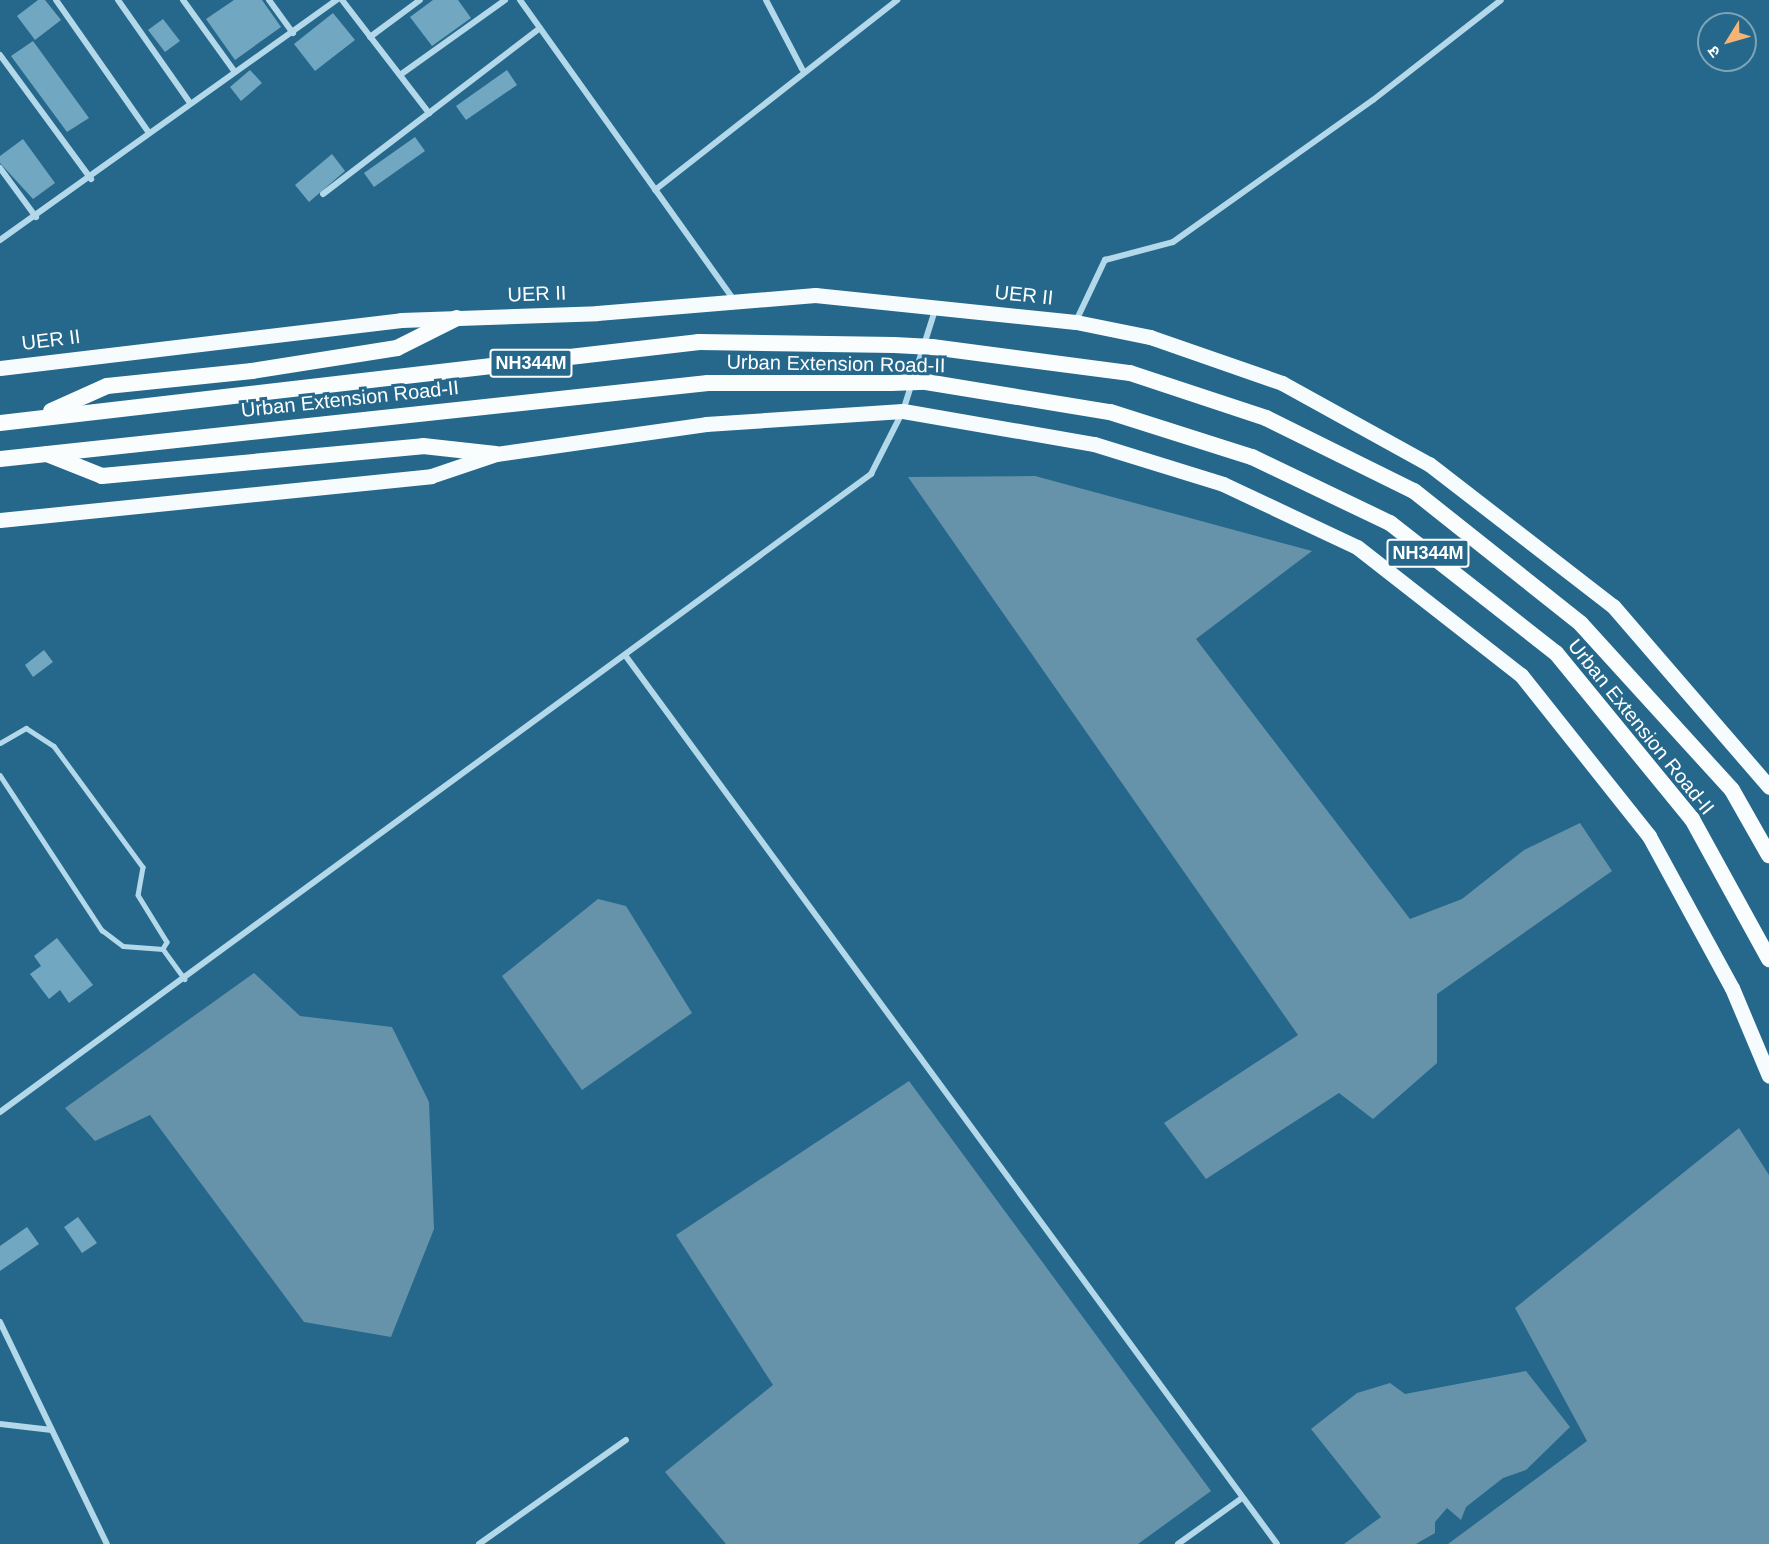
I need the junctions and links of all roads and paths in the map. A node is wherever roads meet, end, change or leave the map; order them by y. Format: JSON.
{"nodes":[{"id":1,"x":56,"y":0,"type":"edge"},
{"id":2,"x":118,"y":0,"type":"edge"},
{"id":3,"x":183,"y":0,"type":"edge"},
{"id":4,"x":269,"y":0,"type":"edge"},
{"id":5,"x":337,"y":0,"type":"edge"},
{"id":6,"x":342,"y":0,"type":"edge"},
{"id":7,"x":420,"y":0,"type":"edge"},
{"id":8,"x":505,"y":0,"type":"edge"},
{"id":9,"x":520,"y":0,"type":"edge"},
{"id":10,"x":766,"y":0,"type":"edge"},
{"id":11,"x":1501,"y":0,"type":"edge"},
{"id":12,"x":894,"y":1,"type":"edge"},
{"id":13,"x":540,"y":28,"type":"junction"},
{"id":14,"x":293,"y":33,"type":"junction"},
{"id":15,"x":370,"y":37,"type":"junction"},
{"id":16,"x":0,"y":55,"type":"edge"},
{"id":17,"x":802,"y":69,"type":"junction"},
{"id":18,"x":235,"y":72,"type":"junction"},
{"id":19,"x":400,"y":75,"type":"junction"},
{"id":20,"x":190,"y":103,"type":"junction"},
{"id":21,"x":429,"y":113,"type":"junction"},
{"id":22,"x":149,"y":133,"type":"junction"},
{"id":23,"x":0,"y":168,"type":"edge"},
{"id":24,"x":91,"y":179,"type":"junction"},
{"id":25,"x":656,"y":190,"type":"junction"},
{"id":26,"x":323,"y":194,"type":"dead end"},
{"id":27,"x":36,"y":217,"type":"junction"},
{"id":28,"x":0,"y":240,"type":"edge"},
{"id":29,"x":735,"y":302,"type":"junction"},
{"id":30,"x":936,"y":307,"type":"junction"},
{"id":31,"x":457,"y":318,"type":"junction"},
{"id":32,"x":1076,"y":322,"type":"junction"},
{"id":33,"x":928,"y":346,"type":"junction"},
{"id":34,"x":0,"y":368,"type":"edge"},
{"id":35,"x":919,"y":382,"type":"junction"},
{"id":36,"x":903,"y":411,"type":"junction"},
{"id":37,"x":36,"y":417,"type":"junction"},
{"id":38,"x":0,"y":423,"type":"edge"},
{"id":39,"x":43,"y":453,"type":"junction"},
{"id":40,"x":496,"y":454,"type":"junction"},
{"id":41,"x":0,"y":459,"type":"edge"},
{"id":42,"x":0,"y":520,"type":"edge"},
{"id":43,"x":625,"y":655,"type":"junction"},
{"id":44,"x":0,"y":743,"type":"edge"},
{"id":45,"x":0,"y":775,"type":"edge"},
{"id":46,"x":1769,"y":787,"type":"edge"},
{"id":47,"x":1769,"y":855,"type":"edge"},
{"id":48,"x":163,"y":949,"type":"junction"},
{"id":49,"x":1769,"y":959,"type":"edge"},
{"id":50,"x":185,"y":979,"type":"junction"},
{"id":51,"x":1769,"y":1076,"type":"edge"},
{"id":52,"x":0,"y":1112,"type":"edge"},
{"id":53,"x":0,"y":1322,"type":"edge"},
{"id":54,"x":0,"y":1424,"type":"edge"},
{"id":55,"x":52,"y":1430,"type":"junction"},
{"id":56,"x":626,"y":1440,"type":"dead end"},
{"id":57,"x":1242,"y":1498,"type":"junction"},
{"id":58,"x":107,"y":1544,"type":"edge"},
{"id":59,"x":479,"y":1544,"type":"edge"},
{"id":60,"x":1178,"y":1544,"type":"edge"},
{"id":61,"x":1277,"y":1544,"type":"edge"}],
"edges":[{"from":1,"to":22,"type":"street"},
{"from":2,"to":20,"type":"street"},
{"from":3,"to":18,"type":"street"},
{"from":4,"to":14,"type":"street"},
{"from":5,"to":14,"type":"street"},
{"from":6,"to":15,"type":"street"},
{"from":7,"to":15,"type":"street"},
{"from":8,"to":19,"type":"street"},
{"from":9,"to":13,"type":"street"},
{"from":10,"to":17,"type":"street"},
{"from":11,"to":32,"type":"street"},
{"from":12,"to":17,"type":"street"},
{"from":13,"to":21,"type":"street"},
{"from":13,"to":25,"type":"street"},
{"from":14,"to":18,"type":"street"},
{"from":15,"to":19,"type":"street"},
{"from":16,"to":24,"type":"street"},
{"from":17,"to":25,"type":"street"},
{"from":18,"to":20,"type":"street"},
{"from":19,"to":21,"type":"street"},
{"from":20,"to":22,"type":"street"},
{"from":21,"to":26,"type":"street"},
{"from":22,"to":24,"type":"street"},
{"from":23,"to":27,"type":"street"},
{"from":24,"to":27,"type":"street"},
{"from":25,"to":29,"type":"street"},
{"from":27,"to":28,"type":"street"},
{"from":29,"to":30,"type":"main road","name":"UER II"},
{"from":29,"to":31,"type":"main road","name":"UER II"},
{"from":30,"to":32,"type":"main road","name":"UER II"},
{"from":30,"to":33,"type":"street"},
{"from":31,"to":34,"type":"main road","name":"UER II"},
{"from":31,"to":37,"type":"highway"},
{"from":32,"to":46,"type":"main road","name":"UER II"},
{"from":33,"to":35,"type":"street"},
{"from":33,"to":37,"type":"highway","name":"Urban Extension Road-II","number":"NH344M","bridge":true},
{"from":33,"to":47,"type":"highway","name":"Urban Extension Road-II","number":"NH344M"},
{"from":35,"to":36,"type":"street"},
{"from":35,"to":39,"type":"highway","name":"Urban Extension Road-II","number":"NH344M","bridge":true},
{"from":35,"to":49,"type":"highway","name":"Urban Extension Road-II","number":"NH344M"},
{"from":36,"to":40,"type":"main road"},
{"from":36,"to":43,"type":"street"},
{"from":36,"to":51,"type":"main road"},
{"from":37,"to":38,"type":"highway","name":"Urban Extension Road-II","number":"NH344M"},
{"from":39,"to":40,"type":"highway"},
{"from":39,"to":41,"type":"highway","name":"Urban Extension Road-II","number":"NH344M"},
{"from":40,"to":42,"type":"main road"},
{"from":43,"to":50,"type":"street"},
{"from":43,"to":57,"type":"street"},
{"from":44,"to":48,"type":"lane"},
{"from":45,"to":48,"type":"lane"},
{"from":48,"to":50,"type":"lane"},
{"from":50,"to":52,"type":"street"},
{"from":53,"to":55,"type":"street"},
{"from":54,"to":55,"type":"street"},
{"from":55,"to":58,"type":"street"},
{"from":56,"to":59,"type":"street"},
{"from":57,"to":60,"type":"street"},
{"from":57,"to":61,"type":"street"}]}
